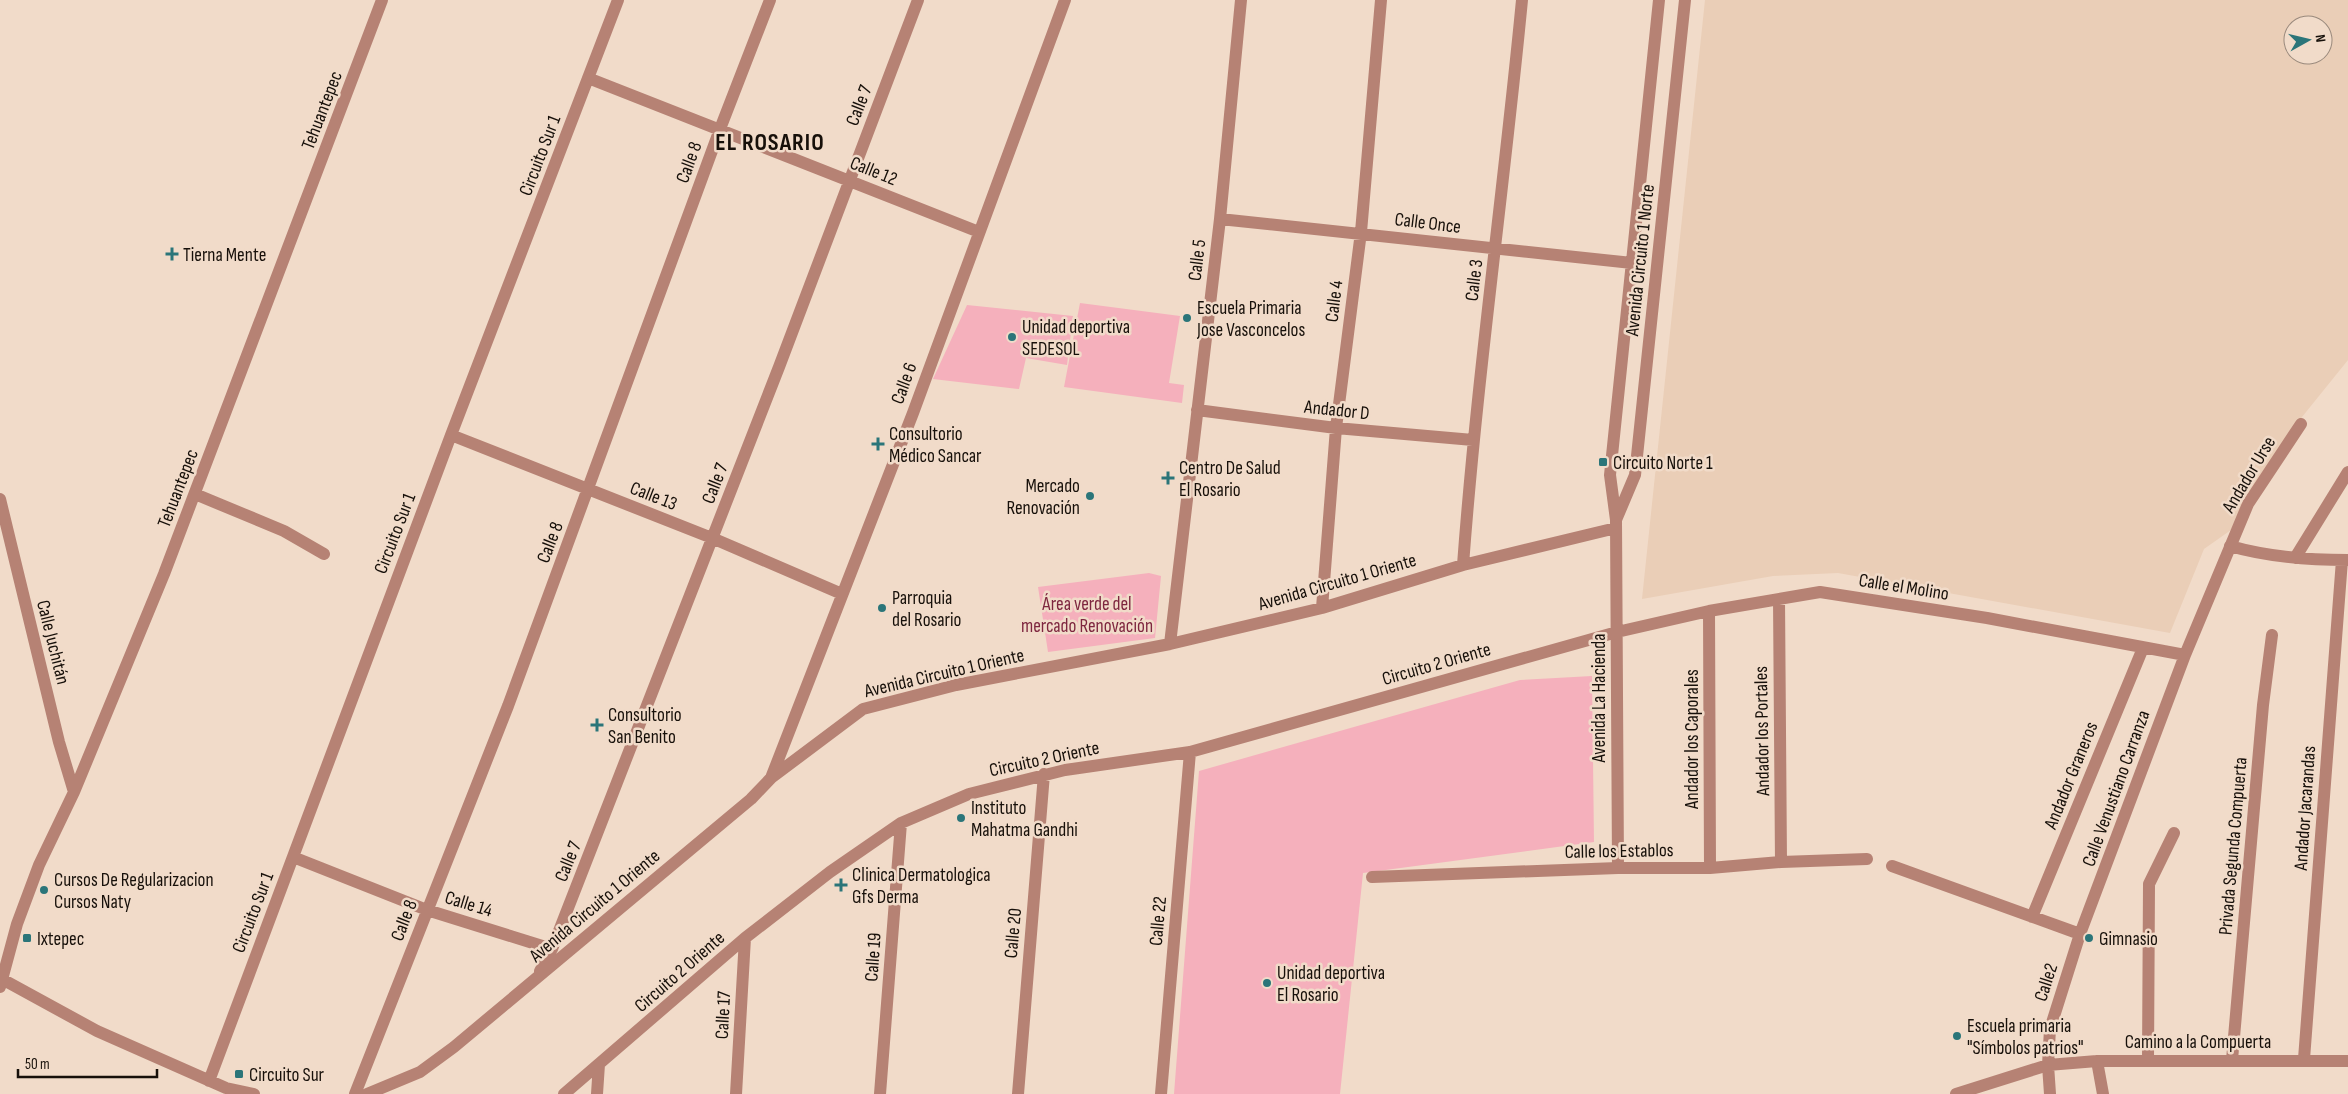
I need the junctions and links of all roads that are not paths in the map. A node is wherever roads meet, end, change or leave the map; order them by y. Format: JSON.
{"nodes":[{"id":1,"x":382,"y":0,"type":"edge"},
{"id":2,"x":618,"y":0,"type":"edge"},
{"id":3,"x":770,"y":0,"type":"edge"},
{"id":4,"x":918,"y":0,"type":"edge"},
{"id":5,"x":1065,"y":0,"type":"edge"},
{"id":6,"x":1241,"y":0,"type":"edge"},
{"id":7,"x":1381,"y":0,"type":"edge"},
{"id":8,"x":1522,"y":0,"type":"edge"},
{"id":9,"x":1659,"y":0,"type":"edge"},
{"id":10,"x":1685,"y":0,"type":"edge"},
{"id":11,"x":588,"y":78,"type":"junction"},
{"id":12,"x":720,"y":129,"type":"junction"},
{"id":13,"x":849,"y":181,"type":"junction"},
{"id":14,"x":1220,"y":219,"type":"junction"},
{"id":15,"x":979,"y":232,"type":"junction"},
{"id":16,"x":1361,"y":232,"type":"junction"},
{"id":17,"x":1496,"y":249,"type":"junction"},
{"id":18,"x":1632,"y":263,"type":"junction"},
{"id":19,"x":1197,"y":410,"type":"junction"},
{"id":20,"x":2301,"y":424,"type":"dead end"},
{"id":21,"x":1336,"y":428,"type":"junction"},
{"id":22,"x":451,"y":435,"type":"junction"},
{"id":23,"x":1473,"y":440,"type":"junction"},
{"id":24,"x":2348,"y":472,"type":"edge"},
{"id":25,"x":589,"y":490,"type":"junction"},
{"id":26,"x":195,"y":494,"type":"junction"},
{"id":27,"x":0,"y":499,"type":"edge"},
{"id":28,"x":1616,"y":524,"type":"junction"},
{"id":29,"x":712,"y":538,"type":"junction"},
{"id":30,"x":2230,"y":546,"type":"junction"},
{"id":31,"x":324,"y":554,"type":"dead end"},
{"id":32,"x":2295,"y":558,"type":"junction"},
{"id":33,"x":2345,"y":560,"type":"edge"},
{"id":34,"x":1463,"y":565,"type":"junction"},
{"id":35,"x":842,"y":594,"type":"junction"},
{"id":36,"x":1779,"y":599,"type":"junction"},
{"id":37,"x":1322,"y":608,"type":"junction"},
{"id":38,"x":1710,"y":610,"type":"junction"},
{"id":39,"x":1617,"y":632,"type":"junction"},
{"id":40,"x":2272,"y":635,"type":"dead end"},
{"id":41,"x":1170,"y":644,"type":"junction"},
{"id":42,"x":2143,"y":648,"type":"junction"},
{"id":43,"x":2184,"y":655,"type":"junction"},
{"id":44,"x":1190,"y":752,"type":"junction"},
{"id":45,"x":1044,"y":774,"type":"junction"},
{"id":46,"x":772,"y":778,"type":"junction"},
{"id":47,"x":74,"y":792,"type":"junction"},
{"id":48,"x":901,"y":823,"type":"junction"},
{"id":49,"x":2174,"y":833,"type":"dead end"},
{"id":50,"x":293,"y":857,"type":"junction"},
{"id":51,"x":1867,"y":859,"type":"dead end"},
{"id":52,"x":1781,"y":862,"type":"junction"},
{"id":53,"x":1892,"y":866,"type":"dead end"},
{"id":54,"x":1618,"y":868,"type":"junction"},
{"id":55,"x":1710,"y":868,"type":"junction"},
{"id":56,"x":1372,"y":877,"type":"dead end"},
{"id":57,"x":427,"y":910,"type":"junction"},
{"id":58,"x":2032,"y":917,"type":"junction"},
{"id":59,"x":2080,"y":934,"type":"junction"},
{"id":60,"x":745,"y":938,"type":"junction"},
{"id":61,"x":552,"y":949,"type":"junction"},
{"id":62,"x":537,"y":977,"type":"junction"},
{"id":63,"x":1,"y":981,"type":"edge"},
{"id":64,"x":2148,"y":1060,"type":"junction"},
{"id":65,"x":2232,"y":1060,"type":"junction"},
{"id":66,"x":2304,"y":1060,"type":"junction"},
{"id":67,"x":2098,"y":1061,"type":"junction"},
{"id":68,"x":2348,"y":1061,"type":"edge"},
{"id":69,"x":599,"y":1064,"type":"junction"},
{"id":70,"x":2048,"y":1065,"type":"junction"},
{"id":71,"x":209,"y":1081,"type":"junction"},
{"id":72,"x":224,"y":1091,"type":"edge"},
{"id":73,"x":254,"y":1094,"type":"edge"},
{"id":74,"x":355,"y":1094,"type":"edge"},
{"id":75,"x":367,"y":1094,"type":"edge"},
{"id":76,"x":564,"y":1094,"type":"edge"},
{"id":77,"x":597,"y":1094,"type":"edge"},
{"id":78,"x":736,"y":1094,"type":"edge"},
{"id":79,"x":880,"y":1094,"type":"edge"},
{"id":80,"x":1018,"y":1094,"type":"edge"},
{"id":81,"x":1161,"y":1094,"type":"edge"},
{"id":82,"x":1956,"y":1094,"type":"edge"},
{"id":83,"x":2050,"y":1094,"type":"edge"},
{"id":84,"x":2103,"y":1094,"type":"edge"}],
"edges":[{"from":1,"to":26,"type":"street","name":"Tehuantepec"},
{"from":2,"to":11,"type":"street","name":"Circuito Sur 1"},
{"from":3,"to":12,"type":"street","name":"Calle 8"},
{"from":4,"to":13,"type":"street","name":"Calle 7"},
{"from":5,"to":15,"type":"street","name":"Calle 6"},
{"from":6,"to":14,"type":"street","name":"Calle 5"},
{"from":7,"to":16,"type":"street","name":"Calle 4"},
{"from":8,"to":17,"type":"street","name":"Calle 3"},
{"from":9,"to":18,"type":"street","name":"Avenida Circuito 1 Norte"},
{"from":10,"to":28,"type":"street","name":"Avenida Circuito 1 Norte"},
{"from":11,"to":12,"type":"street","name":"Calle 12"},
{"from":11,"to":22,"type":"street","name":"Circuito Sur 1"},
{"from":12,"to":13,"type":"street","name":"Calle 12"},
{"from":12,"to":25,"type":"street","name":"Calle 8"},
{"from":13,"to":15,"type":"street","name":"Calle 12"},
{"from":13,"to":29,"type":"street","name":"Calle 7"},
{"from":14,"to":16,"type":"street","name":"Calle Once"},
{"from":14,"to":19,"type":"street","name":"Calle 5"},
{"from":15,"to":35,"type":"street","name":"Calle 6"},
{"from":16,"to":17,"type":"street","name":"Calle Once"},
{"from":16,"to":21,"type":"street","name":"Calle 4"},
{"from":17,"to":18,"type":"street","name":"Calle Once"},
{"from":17,"to":23,"type":"street","name":"Calle 3"},
{"from":18,"to":28,"type":"street","name":"Avenida Circuito 1 Norte"},
{"from":19,"to":21,"type":"street","name":"Andador D"},
{"from":19,"to":41,"type":"street","name":"Calle 5"},
{"from":20,"to":30,"type":"street","name":"Andador Urse"},
{"from":21,"to":23,"type":"street","name":"Andador D"},
{"from":21,"to":37,"type":"street","name":"Calle 4"},
{"from":22,"to":25,"type":"street","name":"Calle 13"},
{"from":22,"to":50,"type":"street","name":"Circuito Sur 1"},
{"from":23,"to":34,"type":"street","name":"Calle 3"},
{"from":24,"to":32,"type":"street"},
{"from":25,"to":29,"type":"street","name":"Calle 13"},
{"from":25,"to":57,"type":"street","name":"Calle 8"},
{"from":26,"to":31,"type":"street"},
{"from":26,"to":47,"type":"street","name":"Tehuantepec"},
{"from":27,"to":47,"type":"street","name":"Calle Juchitán"},
{"from":28,"to":34,"type":"street","name":"Avenida Circuito 1 Oriente"},
{"from":28,"to":39,"type":"street","name":"Avenida La Hacienda"},
{"from":29,"to":35,"type":"street","name":"Calle 13"},
{"from":29,"to":61,"type":"street","name":"Calle 7"},
{"from":30,"to":32,"type":"street"},
{"from":30,"to":43,"type":"street","name":"Andador Urse"},
{"from":32,"to":33,"type":"street"},
{"from":33,"to":66,"type":"street","name":"Andador Jacarandas"},
{"from":34,"to":37,"type":"street","name":"Avenida Circuito 1 Oriente"},
{"from":35,"to":46,"type":"street","name":"Calle 6"},
{"from":36,"to":38,"type":"street","name":"Calle el Molino"},
{"from":36,"to":42,"type":"street","name":"Calle el Molino"},
{"from":36,"to":52,"type":"street","name":"Andador los Portales"},
{"from":37,"to":41,"type":"street","name":"Avenida Circuito 1 Oriente"},
{"from":38,"to":39,"type":"street","name":"Calle el Molino"},
{"from":38,"to":55,"type":"street","name":"Andador los Caporales"},
{"from":39,"to":44,"type":"street","name":"Circuito 2 Oriente"},
{"from":39,"to":54,"type":"street","name":"Avenida La Hacienda"},
{"from":40,"to":65,"type":"street","name":"Privada Segunda Compuerta"},
{"from":41,"to":46,"type":"street","name":"Avenida Circuito 1 Oriente"},
{"from":42,"to":43,"type":"street","name":"Calle el Molino"},
{"from":42,"to":58,"type":"street","name":"Andador Graneros"},
{"from":43,"to":59,"type":"street","name":"Calle Venustiano Carranza"},
{"from":44,"to":45,"type":"street","name":"Circuito 2 Oriente"},
{"from":44,"to":81,"type":"street","name":"Calle 22"},
{"from":45,"to":48,"type":"street","name":"Circuito 2 Oriente"},
{"from":45,"to":80,"type":"street","name":"Calle 20"},
{"from":46,"to":62,"type":"street","name":"Avenida Circuito 1 Oriente"},
{"from":47,"to":63,"type":"street","name":"Tehuantepec"},
{"from":48,"to":60,"type":"street","name":"Circuito 2 Oriente"},
{"from":48,"to":79,"type":"street","name":"Calle 19"},
{"from":49,"to":64,"type":"street"},
{"from":50,"to":57,"type":"street","name":"Calle 14"},
{"from":50,"to":71,"type":"street","name":"Circuito Sur 1"},
{"from":51,"to":52,"type":"street","name":"Calle los Establos"},
{"from":52,"to":55,"type":"street","name":"Calle los Establos"},
{"from":53,"to":58,"type":"street"},
{"from":54,"to":55,"type":"street","name":"Calle los Establos"},
{"from":54,"to":56,"type":"street","name":"Calle los Establos"},
{"from":57,"to":61,"type":"street","name":"Calle 14"},
{"from":57,"to":74,"type":"street","name":"Calle 8"},
{"from":58,"to":59,"type":"street"},
{"from":59,"to":70,"type":"street","name":"Calle2"},
{"from":60,"to":69,"type":"street","name":"Circuito 2 Oriente"},
{"from":60,"to":78,"type":"street","name":"Calle 17"},
{"from":61,"to":62,"type":"street","name":"Calle 7"},
{"from":62,"to":75,"type":"street","name":"Avenida Circuito 1 Oriente"},
{"from":63,"to":71,"type":"street"},
{"from":64,"to":65,"type":"street","name":"Camino a la Compuerta"},
{"from":64,"to":67,"type":"street","name":"Camino a la Compuerta"},
{"from":65,"to":66,"type":"street","name":"Camino a la Compuerta"},
{"from":66,"to":68,"type":"street","name":"Camino a la Compuerta"},
{"from":67,"to":70,"type":"street","name":"Camino a la Compuerta"},
{"from":67,"to":84,"type":"street"},
{"from":69,"to":76,"type":"street","name":"Circuito 2 Oriente"},
{"from":69,"to":77,"type":"street"},
{"from":70,"to":82,"type":"street"},
{"from":70,"to":83,"type":"street","name":"Calle2"},
{"from":71,"to":72,"type":"street"},
{"from":72,"to":73,"type":"street"}]}
